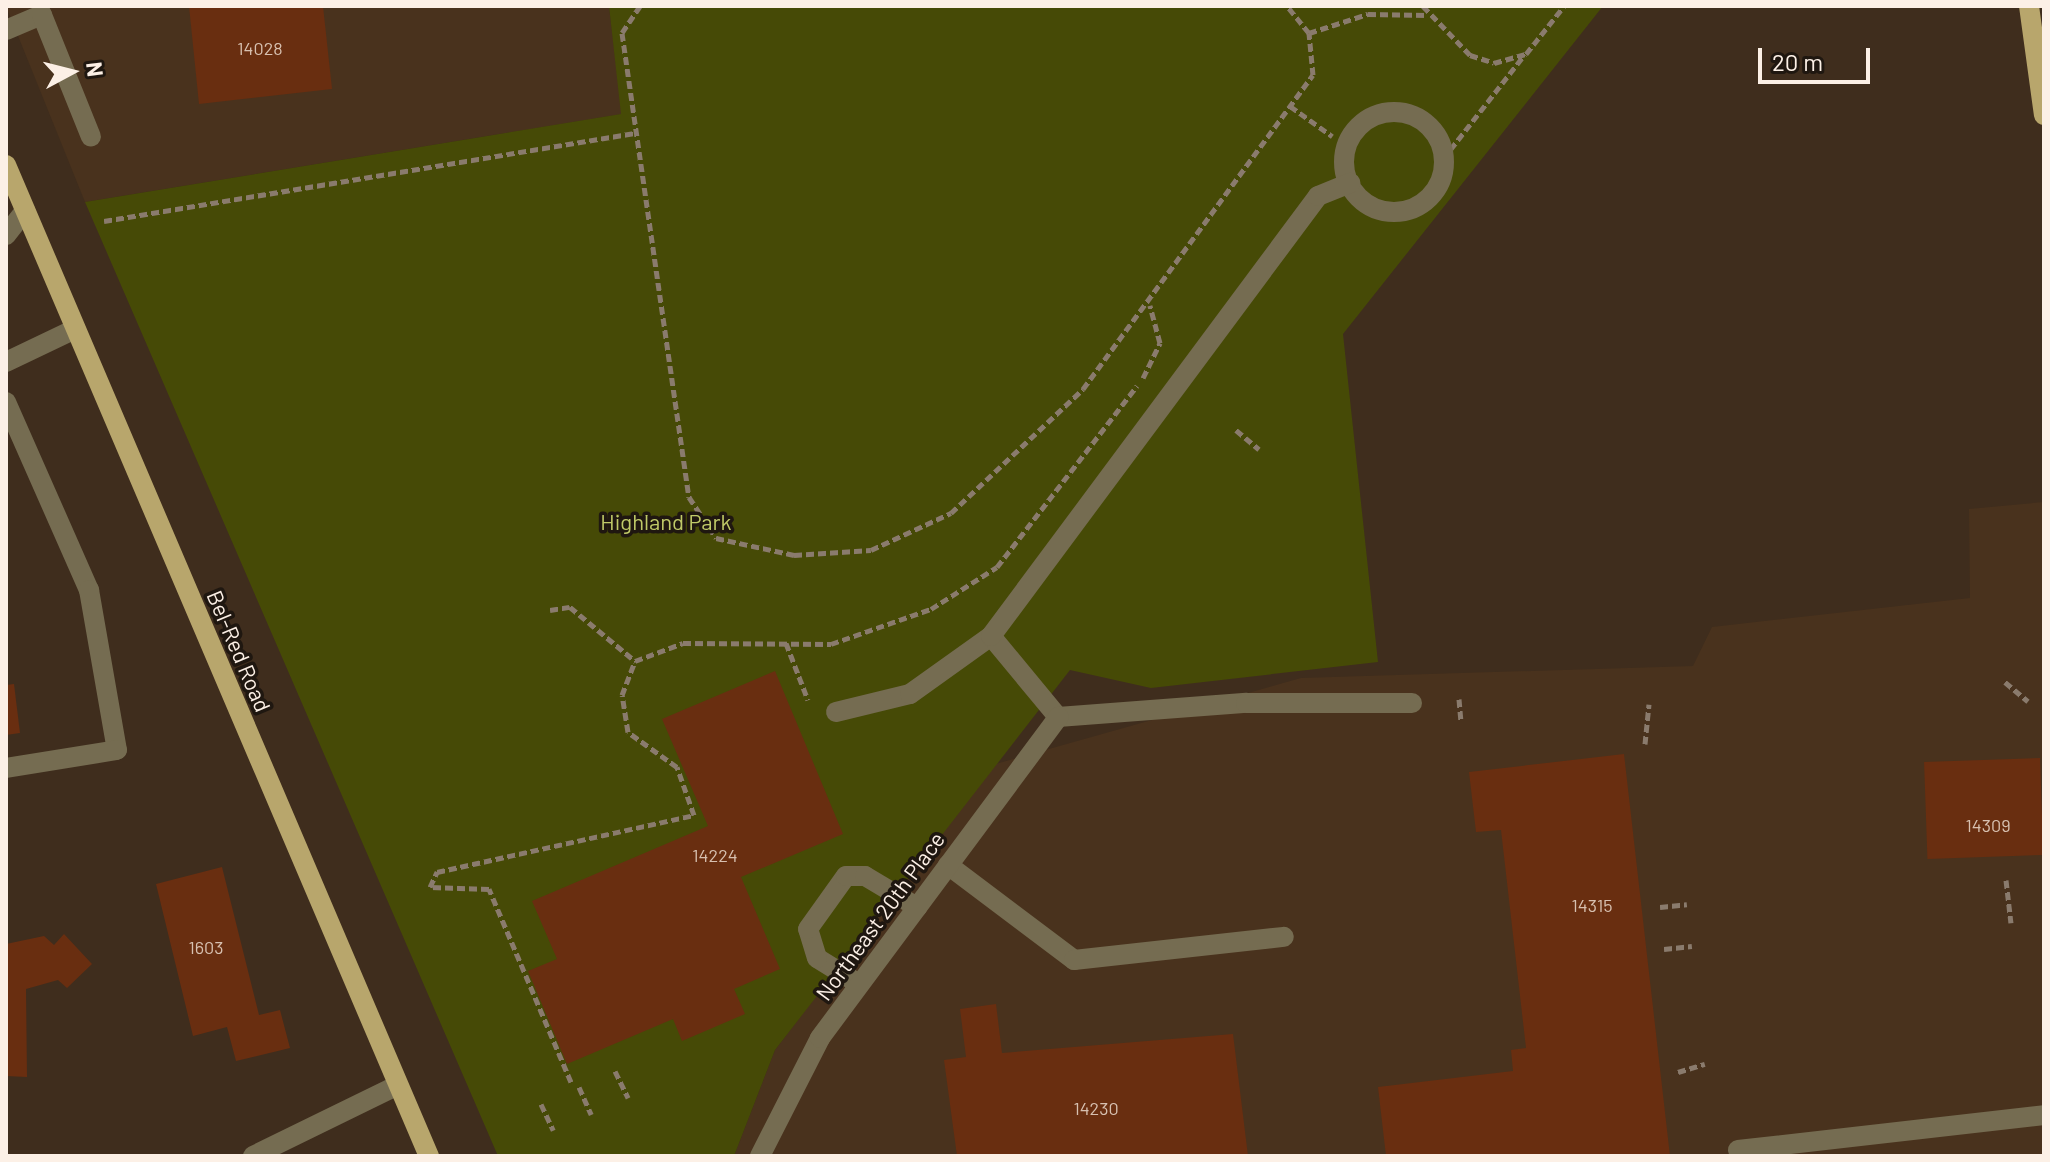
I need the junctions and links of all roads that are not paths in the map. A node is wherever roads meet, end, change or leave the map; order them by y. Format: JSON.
{"nodes":[{"id":1,"x":2029,"y":6,"type":"edge"},
{"id":2,"x":43,"y":10,"type":"edge"},
{"id":3,"x":6,"y":30,"type":"edge"},
{"id":4,"x":2044,"y":115,"type":"edge"},
{"id":5,"x":91,"y":137,"type":"dead end"},
{"id":6,"x":6,"y":165,"type":"edge"},
{"id":7,"x":1351,"y":183,"type":"junction"},
{"id":8,"x":25,"y":211,"type":"junction"},
{"id":9,"x":6,"y":235,"type":"edge"},
{"id":10,"x":75,"y":329,"type":"junction"},
{"id":11,"x":6,"y":362,"type":"edge"},
{"id":12,"x":6,"y":402,"type":"edge"},
{"id":13,"x":991,"y":636,"type":"junction"},
{"id":14,"x":1412,"y":703,"type":"dead end"},
{"id":15,"x":836,"y":712,"type":"dead end"},
{"id":16,"x":1058,"y":717,"type":"junction"},
{"id":17,"x":6,"y":768,"type":"edge"},
{"id":18,"x":948,"y":865,"type":"junction"},
{"id":19,"x":917,"y":907,"type":"junction"},
{"id":20,"x":1284,"y":937,"type":"dead end"},
{"id":21,"x":859,"y":984,"type":"junction"},
{"id":22,"x":398,"y":1085,"type":"junction"},
{"id":23,"x":2044,"y":1115,"type":"edge"},
{"id":24,"x":1738,"y":1150,"type":"dead end"},
{"id":25,"x":253,"y":1156,"type":"edge"},
{"id":26,"x":429,"y":1156,"type":"edge"},
{"id":27,"x":760,"y":1156,"type":"edge"}],
"edges":[{"from":1,"to":4,"type":"main road"},
{"from":2,"to":3,"type":"street"},
{"from":2,"to":5,"type":"street"},
{"from":6,"to":8,"type":"main road","name":"Bel-Red Road"},
{"from":7,"to":7,"type":"street"},
{"from":7,"to":13,"type":"street"},
{"from":8,"to":9,"type":"street"},
{"from":8,"to":10,"type":"main road","name":"Bel-Red Road"},
{"from":10,"to":11,"type":"street"},
{"from":10,"to":22,"type":"main road","name":"Bel-Red Road"},
{"from":12,"to":17,"type":"street"},
{"from":13,"to":15,"type":"street"},
{"from":13,"to":16,"type":"street"},
{"from":14,"to":16,"type":"street"},
{"from":16,"to":18,"type":"street","name":"Northeast 20th Place"},
{"from":18,"to":19,"type":"street","name":"Northeast 20th Place"},
{"from":18,"to":20,"type":"street"},
{"from":19,"to":21,"type":"street","name":"Northeast 20th Place"},
{"from":19,"to":21,"type":"street"},
{"from":21,"to":27,"type":"street","name":"Northeast 20th Place"},
{"from":22,"to":25,"type":"street"},
{"from":22,"to":26,"type":"main road","name":"Bel-Red Road"},
{"from":23,"to":24,"type":"street"}]}
